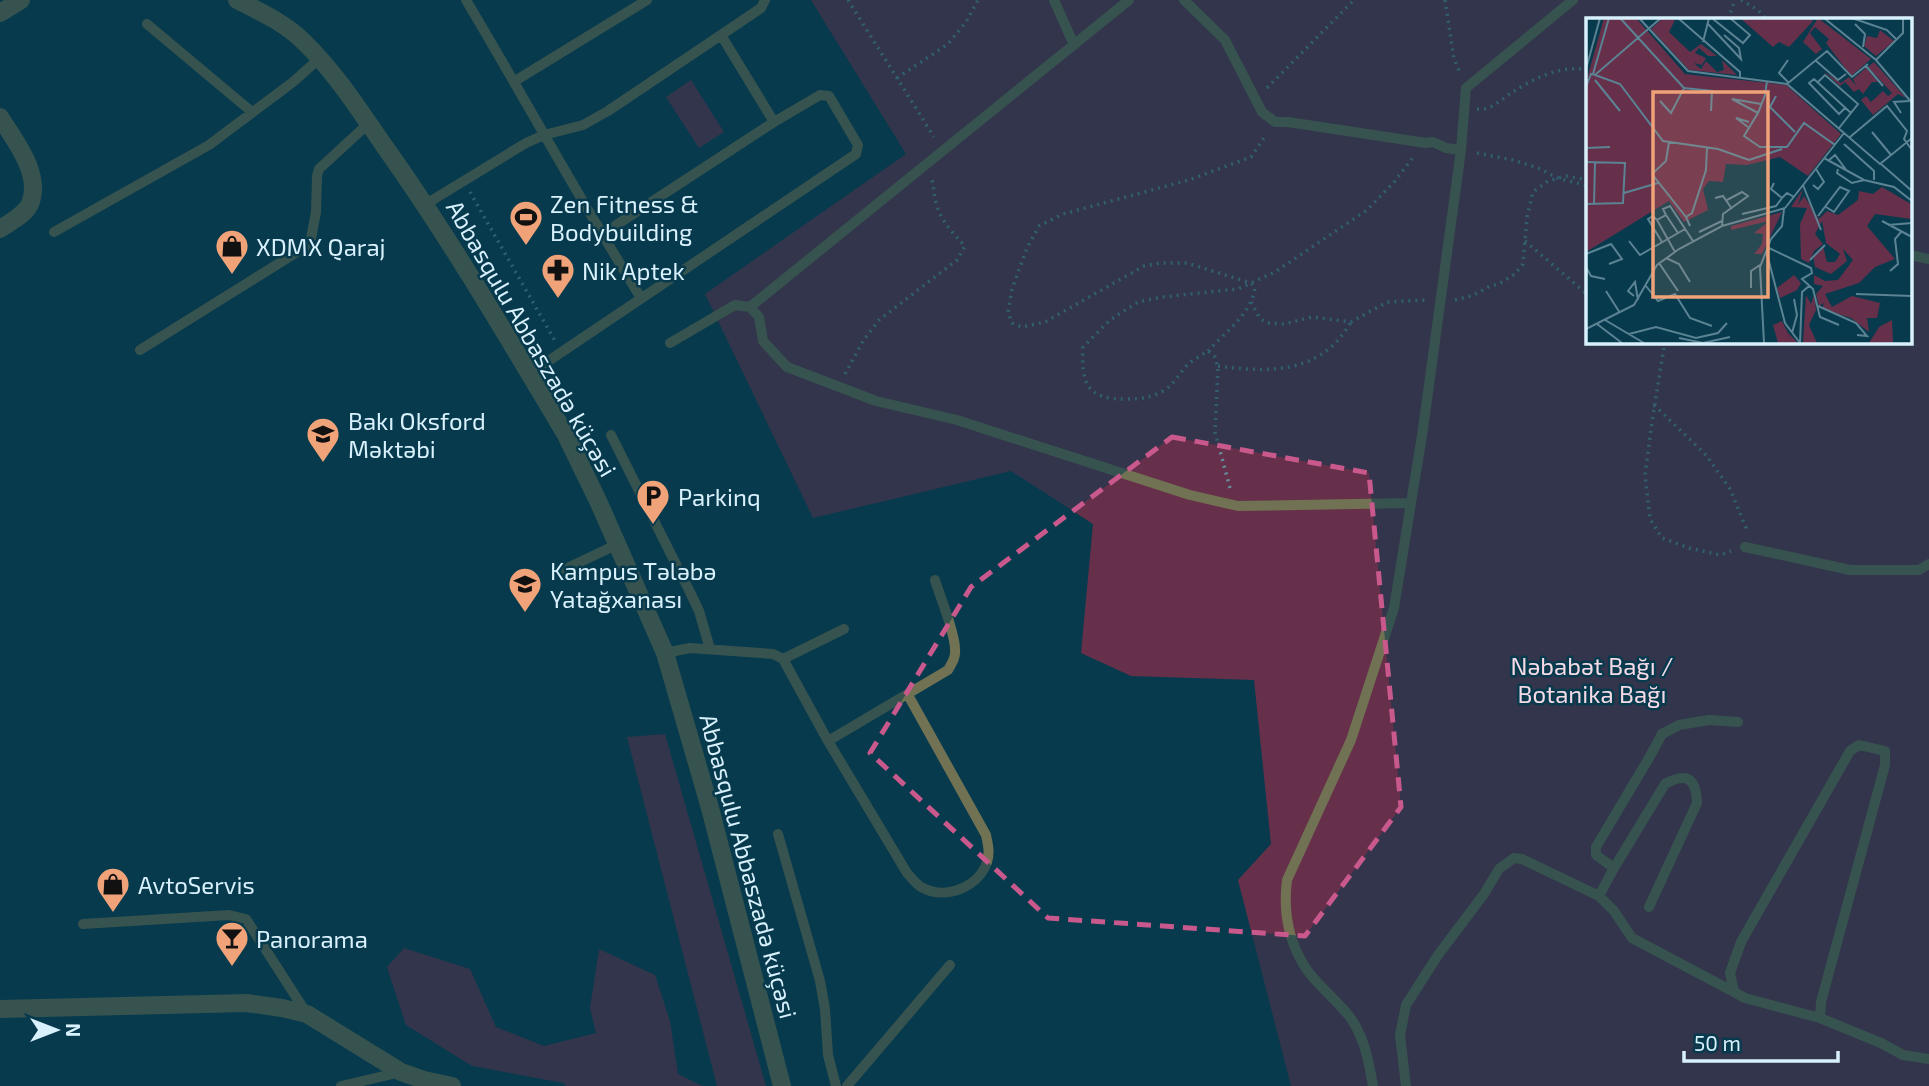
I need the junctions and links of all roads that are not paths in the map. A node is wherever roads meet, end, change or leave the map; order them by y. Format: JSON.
{"nodes":[{"id":1,"x":21,"y":0,"type":"edge"},
{"id":2,"x":466,"y":0,"type":"edge"},
{"id":3,"x":647,"y":0,"type":"edge"},
{"id":4,"x":765,"y":0,"type":"edge"},
{"id":5,"x":1054,"y":0,"type":"edge"},
{"id":6,"x":1129,"y":0,"type":"edge"},
{"id":7,"x":1184,"y":0,"type":"edge"},
{"id":8,"x":1573,"y":0,"type":"edge"},
{"id":9,"x":240,"y":1,"type":"edge"},
{"id":10,"x":0,"y":13,"type":"edge"},
{"id":11,"x":147,"y":24,"type":"dead end"},
{"id":12,"x":721,"y":35,"type":"junction"},
{"id":13,"x":1074,"y":45,"type":"junction"},
{"id":14,"x":320,"y":58,"type":"junction"},
{"id":15,"x":514,"y":81,"type":"junction"},
{"id":16,"x":253,"y":112,"type":"junction"},
{"id":17,"x":0,"y":117,"type":"edge"},
{"id":18,"x":774,"y":122,"type":"junction"},
{"id":19,"x":369,"y":123,"type":"junction"},
{"id":20,"x":544,"y":135,"type":"junction"},
{"id":21,"x":1461,"y":150,"type":"junction"},
{"id":22,"x":426,"y":204,"type":"junction"},
{"id":23,"x":0,"y":229,"type":"edge"},
{"id":24,"x":54,"y":232,"type":"dead end"},
{"id":25,"x":601,"y":235,"type":"junction"},
{"id":26,"x":641,"y":298,"type":"junction"},
{"id":27,"x":750,"y":307,"type":"junction"},
{"id":28,"x":670,"y":344,"type":"dead end"},
{"id":29,"x":140,"y":350,"type":"dead end"},
{"id":30,"x":530,"y":374,"type":"junction"},
{"id":31,"x":611,"y":435,"type":"dead end"},
{"id":32,"x":1411,"y":503,"type":"junction"},
{"id":33,"x":618,"y":544,"type":"junction"},
{"id":34,"x":1745,"y":547,"type":"road end"},
{"id":35,"x":1929,"y":564,"type":"edge"},
{"id":36,"x":559,"y":572,"type":"dead end"},
{"id":37,"x":935,"y":580,"type":"dead end"},
{"id":38,"x":844,"y":629,"type":"dead end"},
{"id":39,"x":710,"y":649,"type":"junction"},
{"id":40,"x":665,"y":653,"type":"junction"},
{"id":41,"x":783,"y":659,"type":"junction"},
{"id":42,"x":908,"y":695,"type":"junction"},
{"id":43,"x":1738,"y":722,"type":"dead end"},
{"id":44,"x":828,"y":741,"type":"junction"},
{"id":45,"x":778,"y":834,"type":"dead end"},
{"id":46,"x":1614,"y":868,"type":"junction"},
{"id":47,"x":1599,"y":896,"type":"junction"},
{"id":48,"x":1649,"y":907,"type":"dead end"},
{"id":49,"x":83,"y":924,"type":"dead end"},
{"id":50,"x":950,"y":965,"type":"dead end"},
{"id":51,"x":1734,"y":992,"type":"junction"},
{"id":52,"x":0,"y":1009,"type":"edge"},
{"id":53,"x":307,"y":1014,"type":"junction"},
{"id":54,"x":1819,"y":1018,"type":"junction"},
{"id":55,"x":1929,"y":1059,"type":"edge"},
{"id":56,"x":401,"y":1072,"type":"junction"},
{"id":57,"x":341,"y":1086,"type":"edge"},
{"id":58,"x":452,"y":1086,"type":"edge"},
{"id":59,"x":782,"y":1086,"type":"edge"},
{"id":60,"x":835,"y":1086,"type":"edge"},
{"id":61,"x":847,"y":1086,"type":"edge"},
{"id":62,"x":1373,"y":1086,"type":"edge"},
{"id":63,"x":1406,"y":1086,"type":"edge"}],
"edges":[{"from":1,"to":10,"type":"street"},
{"from":2,"to":15,"type":"lane"},
{"from":3,"to":15,"type":"lane"},
{"from":4,"to":12,"type":"lane"},
{"from":5,"to":13,"type":"lane"},
{"from":6,"to":13,"type":"lane"},
{"from":7,"to":21,"type":"lane"},
{"from":8,"to":21,"type":"lane"},
{"from":9,"to":14,"type":"street","name":"Abbasqulu Abbaszadə küçəsi"},
{"from":11,"to":16,"type":"lane"},
{"from":12,"to":18,"type":"lane"},
{"from":12,"to":20,"type":"lane"},
{"from":13,"to":27,"type":"lane"},
{"from":14,"to":16,"type":"lane"},
{"from":14,"to":19,"type":"street","name":"Abbasqulu Abbaszadə küçəsi"},
{"from":15,"to":20,"type":"lane"},
{"from":16,"to":24,"type":"lane"},
{"from":17,"to":23,"type":"street"},
{"from":18,"to":25,"type":"lane"},
{"from":18,"to":26,"type":"lane"},
{"from":19,"to":22,"type":"street","name":"Abbasqulu Abbaszadə küçəsi"},
{"from":19,"to":29,"type":"lane"},
{"from":20,"to":22,"type":"lane"},
{"from":20,"to":25,"type":"lane"},
{"from":21,"to":32,"type":"lane"},
{"from":22,"to":30,"type":"street","name":"Abbasqulu Abbaszadə küçəsi"},
{"from":25,"to":26,"type":"lane"},
{"from":26,"to":30,"type":"lane"},
{"from":27,"to":28,"type":"lane"},
{"from":27,"to":32,"type":"lane"},
{"from":30,"to":33,"type":"street","name":"Abbasqulu Abbaszadə küçəsi"},
{"from":31,"to":39,"type":"lane"},
{"from":32,"to":62,"type":"lane"},
{"from":33,"to":36,"type":"lane"},
{"from":33,"to":40,"type":"street","name":"Abbasqulu Abbaszadə küçəsi"},
{"from":34,"to":35,"type":"lane"},
{"from":37,"to":42,"type":"lane"},
{"from":38,"to":41,"type":"lane"},
{"from":39,"to":40,"type":"lane"},
{"from":39,"to":41,"type":"lane"},
{"from":40,"to":59,"type":"street","name":"Abbasqulu Abbaszadə küçəsi"},
{"from":41,"to":44,"type":"lane"},
{"from":42,"to":44,"type":"lane"},
{"from":42,"to":44,"type":"lane"},
{"from":43,"to":46,"type":"lane"},
{"from":45,"to":60,"type":"lane"},
{"from":46,"to":47,"type":"lane"},
{"from":46,"to":48,"type":"lane"},
{"from":47,"to":51,"type":"lane"},
{"from":47,"to":63,"type":"lane"},
{"from":49,"to":53,"type":"lane"},
{"from":50,"to":61,"type":"lane"},
{"from":51,"to":54,"type":"lane"},
{"from":51,"to":54,"type":"lane"},
{"from":52,"to":53,"type":"street"},
{"from":53,"to":56,"type":"street"},
{"from":54,"to":55,"type":"lane"},
{"from":56,"to":57,"type":"lane"},
{"from":56,"to":58,"type":"street"}]}
